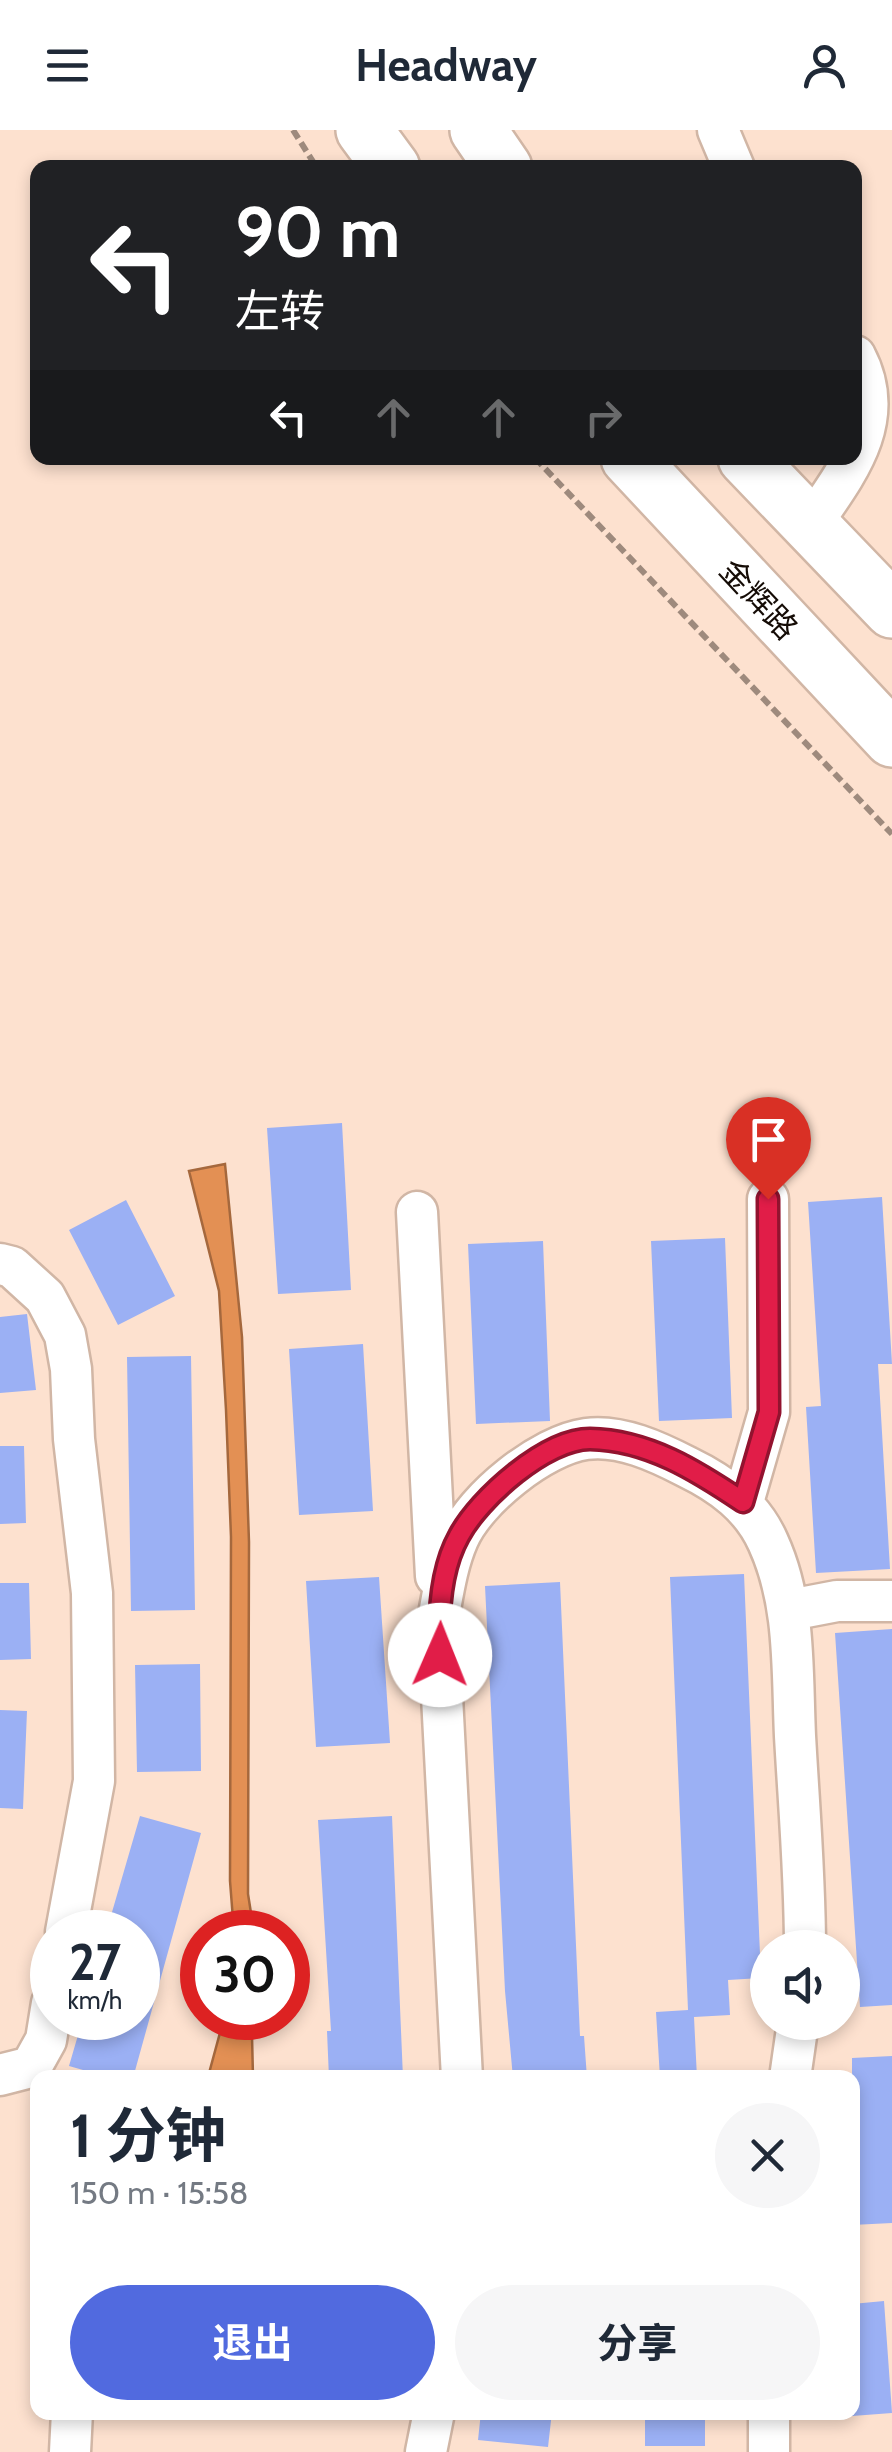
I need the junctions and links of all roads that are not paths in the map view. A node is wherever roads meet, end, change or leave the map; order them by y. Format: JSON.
{"nodes":[{"id":1,"x":364,"y":130,"type":"edge"},
{"id":2,"x":478,"y":130,"type":"edge"},
{"id":3,"x":718,"y":130,"type":"edge"},
{"id":4,"x":386,"y":160,"type":"edge"},
{"id":5,"x":499,"y":160,"type":"edge"},
{"id":6,"x":731,"y":160,"type":"edge"},
{"id":7,"x":862,"y":380,"type":"edge"},
{"id":8,"x":862,"y":441,"type":"edge"},
{"id":9,"x":636,"y":465,"type":"edge"},
{"id":10,"x":753,"y":465,"type":"edge"},
{"id":11,"x":852,"y":465,"type":"edge"},
{"id":12,"x":812,"y":523,"type":"junction"},
{"id":13,"x":892,"y":610,"type":"edge"},
{"id":14,"x":892,"y":739,"type":"edge"},
{"id":15,"x":768,"y":1199,"type":"dead end"},
{"id":16,"x":417,"y":1212,"type":"dead end"},
{"id":17,"x":0,"y":1264,"type":"edge"},
{"id":18,"x":743,"y":1502,"type":"junction"},
{"id":19,"x":892,"y":1601,"type":"edge"},
{"id":20,"x":790,"y":1610,"type":"junction"},
{"id":21,"x":438,"y":1620,"type":"junction"},
{"id":22,"x":70,"y":1910,"type":"edge"},
{"id":23,"x":805,"y":1930,"type":"edge"},
{"id":24,"x":46,"y":2040,"type":"edge"},
{"id":25,"x":795,"y":2040,"type":"edge"},
{"id":26,"x":462,"y":2070,"type":"edge"},
{"id":27,"x":791,"y":2070,"type":"edge"},
{"id":28,"x":23,"y":2075,"type":"edge"},
{"id":29,"x":72,"y":2420,"type":"edge"},
{"id":30,"x":432,"y":2420,"type":"edge"},
{"id":31,"x":769,"y":2420,"type":"edge"},
{"id":32,"x":70,"y":2452,"type":"edge"},
{"id":33,"x":426,"y":2452,"type":"edge"},
{"id":34,"x":769,"y":2452,"type":"edge"}],
"edges":[{"from":1,"to":4,"type":"main road"},
{"from":2,"to":5,"type":"main road"},
{"from":3,"to":6,"type":"street"},
{"from":7,"to":8,"type":"street"},
{"from":9,"to":14,"type":"main road","name":"金辉路"},
{"from":10,"to":12,"type":"main road"},
{"from":11,"to":12,"type":"street"},
{"from":12,"to":13,"type":"main road"},
{"from":15,"to":18,"type":"street"},
{"from":16,"to":21,"type":"street"},
{"from":17,"to":22,"type":"street"},
{"from":18,"to":20,"type":"street"},
{"from":18,"to":21,"type":"street"},
{"from":19,"to":20,"type":"street"},
{"from":20,"to":23,"type":"street"},
{"from":21,"to":26,"type":"street"},
{"from":24,"to":28,"type":"street"},
{"from":25,"to":27,"type":"street"},
{"from":29,"to":32,"type":"street"},
{"from":30,"to":33,"type":"street"},
{"from":31,"to":34,"type":"street"}]}
